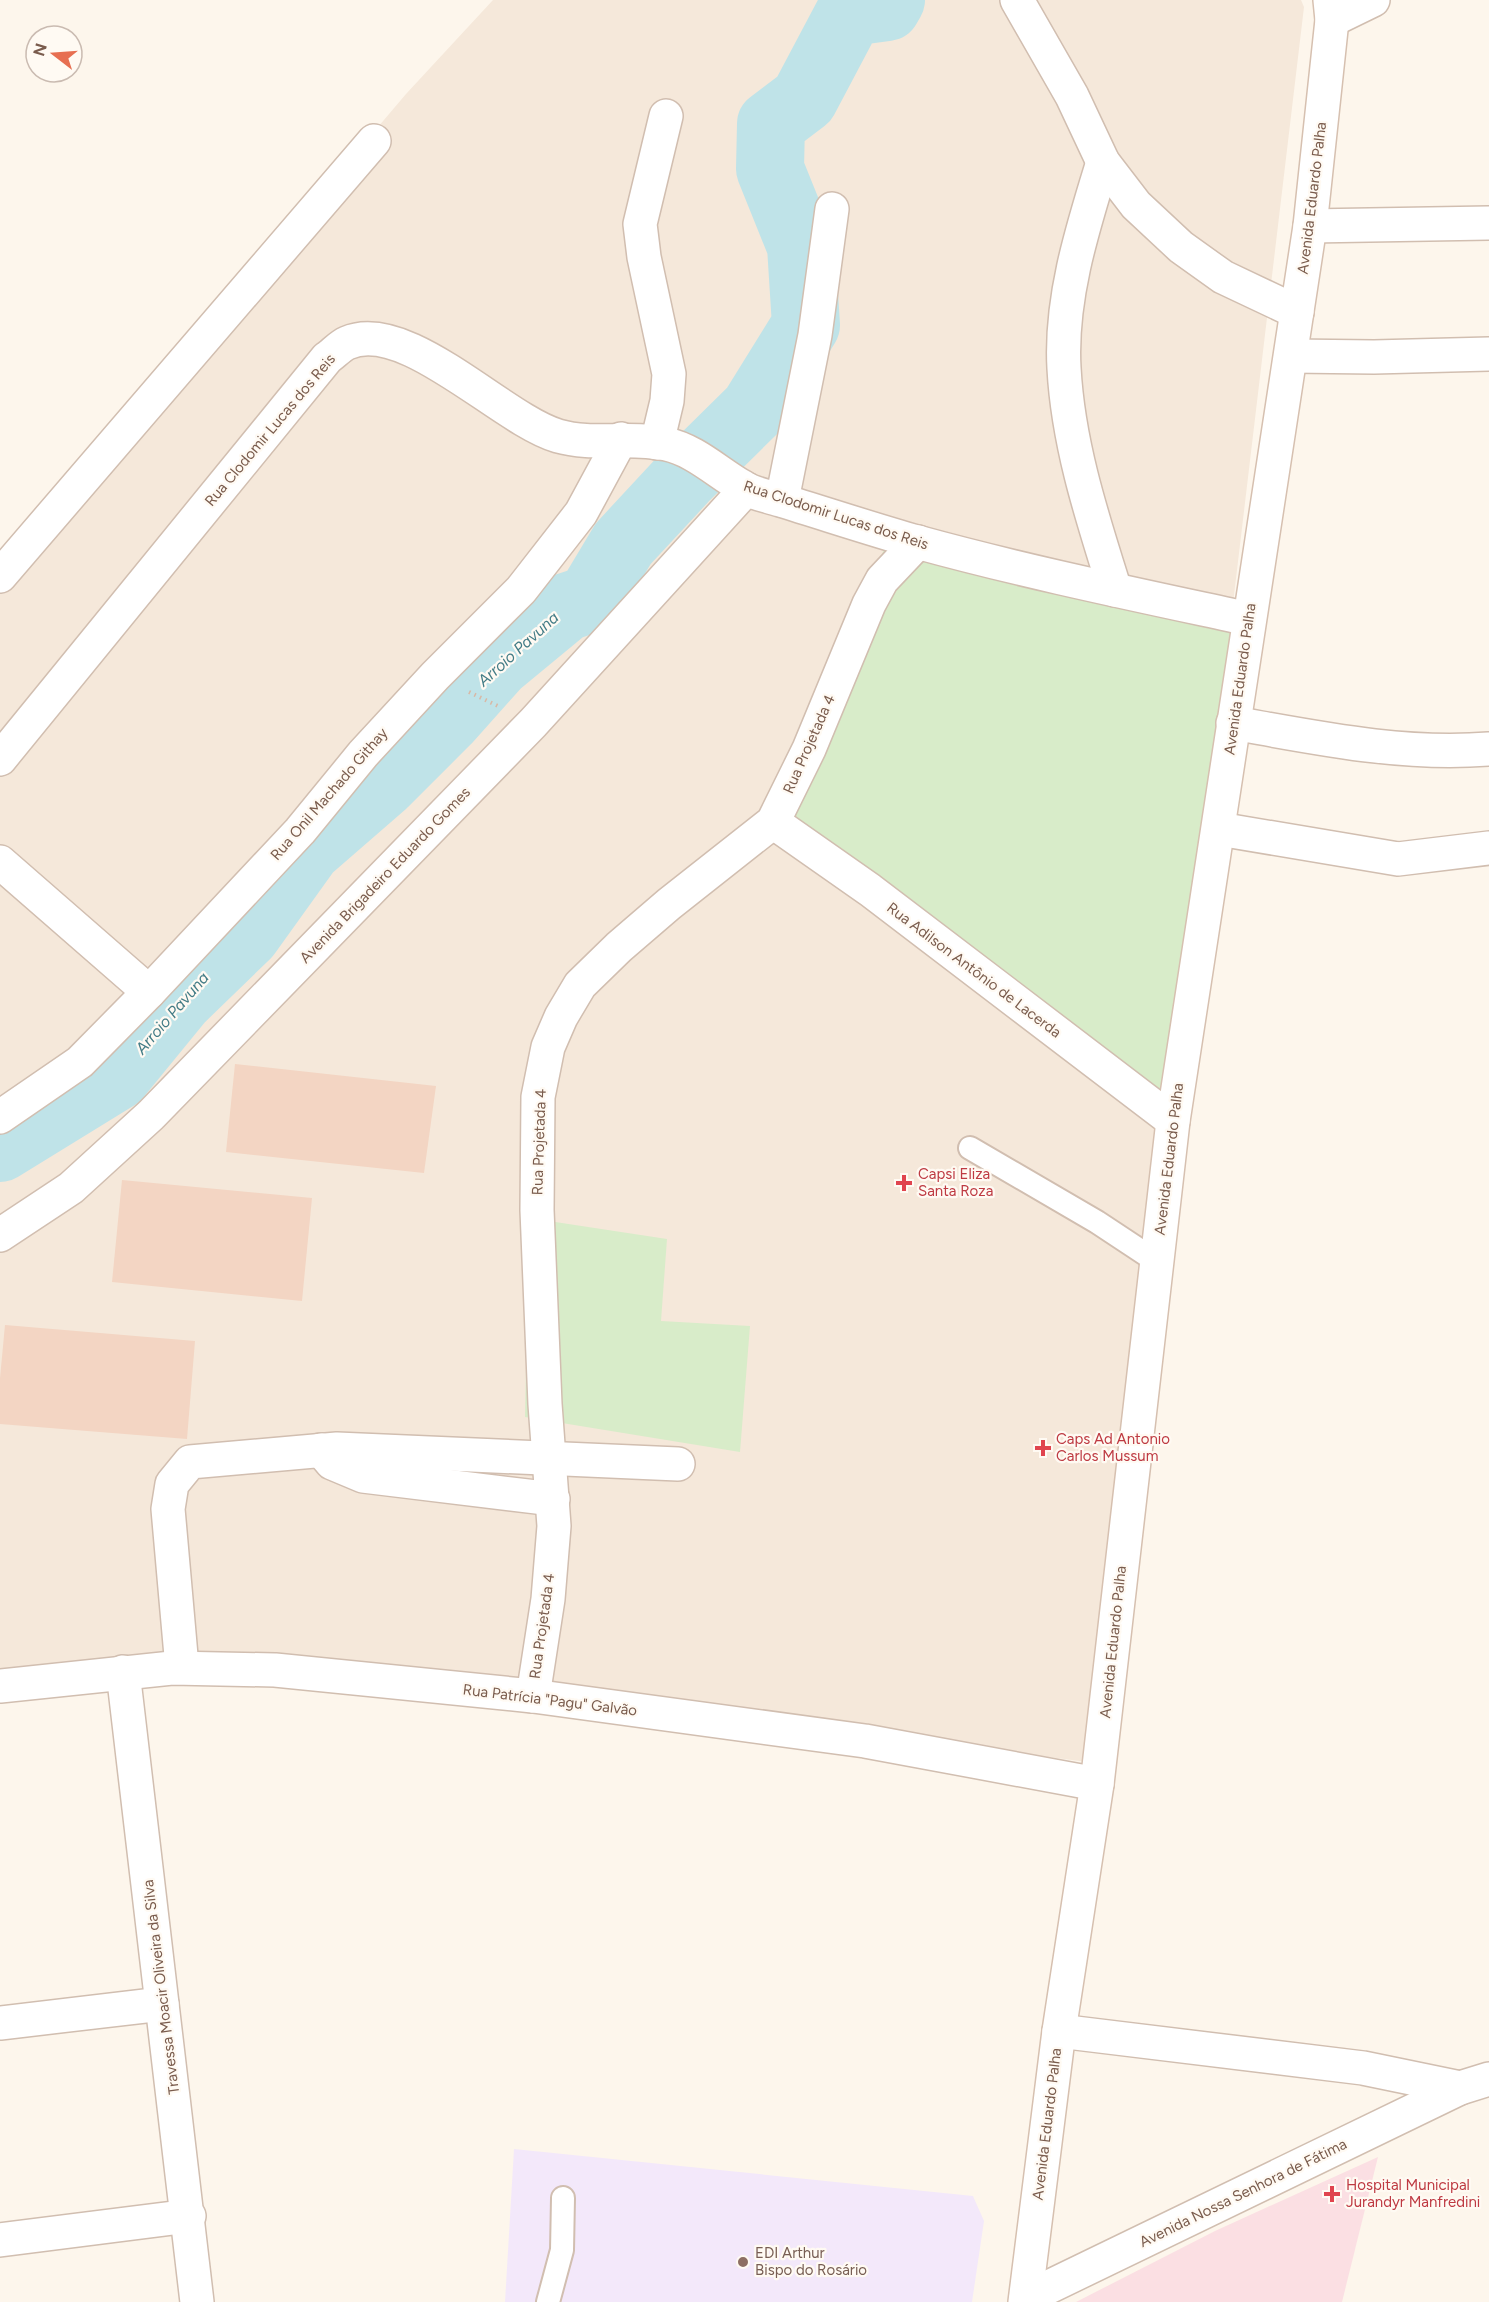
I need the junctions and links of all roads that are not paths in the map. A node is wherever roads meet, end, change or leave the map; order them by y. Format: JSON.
{"nodes":[{"id":1,"x":1017,"y":0,"type":"edge"},
{"id":2,"x":1374,"y":0,"type":"edge"},
{"id":3,"x":1331,"y":10,"type":"edge"},
{"id":4,"x":666,"y":116,"type":"dead end"},
{"id":5,"x":374,"y":141,"type":"dead end"},
{"id":6,"x":1103,"y":162,"type":"junction"},
{"id":7,"x":832,"y":209,"type":"dead end"},
{"id":8,"x":1489,"y":223,"type":"edge"},
{"id":9,"x":1310,"y":226,"type":"junction"},
{"id":10,"x":1298,"y":312,"type":"junction"},
{"id":11,"x":1489,"y":354,"type":"edge"},
{"id":12,"x":1291,"y":356,"type":"junction"},
{"id":13,"x":621,"y":439,"type":"junction"},
{"id":14,"x":662,"y":443,"type":"junction"},
{"id":15,"x":734,"y":482,"type":"junction"},
{"id":16,"x":782,"y":500,"type":"junction"},
{"id":17,"x":918,"y":542,"type":"junction"},
{"id":18,"x":0,"y":576,"type":"edge"},
{"id":19,"x":1115,"y":590,"type":"junction"},
{"id":20,"x":1249,"y":619,"type":"junction"},
{"id":21,"x":1233,"y":723,"type":"junction"},
{"id":22,"x":1489,"y":749,"type":"edge"},
{"id":23,"x":0,"y":759,"type":"edge"},
{"id":24,"x":773,"y":822,"type":"junction"},
{"id":25,"x":1219,"y":829,"type":"junction"},
{"id":26,"x":1489,"y":848,"type":"edge"},
{"id":27,"x":0,"y":862,"type":"edge"},
{"id":28,"x":149,"y":992,"type":"junction"},
{"id":29,"x":0,"y":1117,"type":"edge"},
{"id":30,"x":1173,"y":1121,"type":"junction"},
{"id":31,"x":970,"y":1148,"type":"dead end"},
{"id":32,"x":0,"y":1235,"type":"edge"},
{"id":33,"x":1156,"y":1262,"type":"junction"},
{"id":34,"x":321,"y":1450,"type":"junction"},
{"id":35,"x":549,"y":1459,"type":"junction"},
{"id":36,"x":678,"y":1464,"type":"dead end"},
{"id":37,"x":553,"y":1499,"type":"junction"},
{"id":38,"x":182,"y":1667,"type":"junction"},
{"id":39,"x":123,"y":1672,"type":"junction"},
{"id":40,"x":0,"y":1686,"type":"edge"},
{"id":41,"x":533,"y":1696,"type":"junction"},
{"id":42,"x":1097,"y":1784,"type":"junction"},
{"id":43,"x":162,"y":2004,"type":"junction"},
{"id":44,"x":0,"y":2023,"type":"edge"},
{"id":45,"x":1059,"y":2031,"type":"junction"},
{"id":46,"x":1475,"y":2084,"type":"edge"},
{"id":47,"x":563,"y":2198,"type":"dead end"},
{"id":48,"x":189,"y":2216,"type":"junction"},
{"id":49,"x":0,"y":2240,"type":"edge"},
{"id":50,"x":1026,"y":2300,"type":"edge"},
{"id":51,"x":197,"y":2302,"type":"edge"},
{"id":52,"x":548,"y":2302,"type":"edge"}],
"edges":[{"from":1,"to":6,"type":"street"},
{"from":2,"to":3,"type":"street"},
{"from":3,"to":9,"type":"street","name":"Avenida Eduardo Palha"},
{"from":4,"to":14,"type":"street"},
{"from":5,"to":18,"type":"street"},
{"from":6,"to":10,"type":"street"},
{"from":6,"to":19,"type":"street"},
{"from":7,"to":16,"type":"street"},
{"from":8,"to":9,"type":"street"},
{"from":9,"to":10,"type":"street","name":"Avenida Eduardo Palha"},
{"from":10,"to":12,"type":"street","name":"Avenida Eduardo Palha"},
{"from":11,"to":12,"type":"street"},
{"from":12,"to":20,"type":"street","name":"Avenida Eduardo Palha"},
{"from":13,"to":14,"type":"street","name":"Rua Clodomir Lucas dos Reis"},
{"from":13,"to":23,"type":"street","name":"Rua Clodomir Lucas dos Reis"},
{"from":13,"to":28,"type":"street","name":"Rua Onil Machado Githay"},
{"from":14,"to":15,"type":"street","name":"Rua Clodomir Lucas dos Reis"},
{"from":15,"to":16,"type":"street","name":"Rua Clodomir Lucas dos Reis"},
{"from":15,"to":32,"type":"street","name":"Avenida Brigadeiro Eduardo Gomes"},
{"from":16,"to":17,"type":"street","name":"Rua Clodomir Lucas dos Reis"},
{"from":17,"to":19,"type":"street","name":"Rua Clodomir Lucas dos Reis"},
{"from":17,"to":24,"type":"street","name":"Rua Projetada 4"},
{"from":19,"to":20,"type":"street","name":"Rua Clodomir Lucas dos Reis"},
{"from":20,"to":21,"type":"street","name":"Avenida Eduardo Palha"},
{"from":21,"to":22,"type":"street"},
{"from":21,"to":25,"type":"street","name":"Avenida Eduardo Palha"},
{"from":24,"to":30,"type":"street","name":"Rua Adilson Antônio de Lacerda"},
{"from":24,"to":35,"type":"street","name":"Rua Projetada 4"},
{"from":25,"to":26,"type":"street"},
{"from":25,"to":30,"type":"street","name":"Avenida Eduardo Palha"},
{"from":27,"to":28,"type":"street"},
{"from":28,"to":29,"type":"street","name":"Rua Onil Machado Githay"},
{"from":30,"to":33,"type":"street","name":"Avenida Eduardo Palha"},
{"from":31,"to":33,"type":"lane"},
{"from":33,"to":42,"type":"street","name":"Avenida Eduardo Palha"},
{"from":34,"to":35,"type":"street"},
{"from":34,"to":37,"type":"street"},
{"from":34,"to":38,"type":"street"},
{"from":35,"to":36,"type":"street"},
{"from":35,"to":37,"type":"street","name":"Rua Projetada 4"},
{"from":37,"to":41,"type":"street","name":"Rua Projetada 4"},
{"from":38,"to":39,"type":"street","name":"Rua Patrícia \"Pagu\" Galvão"},
{"from":38,"to":41,"type":"street","name":"Rua Patrícia \"Pagu\" Galvão"},
{"from":39,"to":40,"type":"street","name":"Rua Patrícia \"Pagu\" Galvão"},
{"from":39,"to":43,"type":"street","name":"Travessa Moacir Oliveira da Silva"},
{"from":41,"to":42,"type":"street","name":"Rua Patrícia \"Pagu\" Galvão"},
{"from":42,"to":45,"type":"street","name":"Avenida Eduardo Palha"},
{"from":43,"to":44,"type":"street"},
{"from":43,"to":48,"type":"street","name":"Travessa Moacir Oliveira da Silva"},
{"from":45,"to":46,"type":"street","name":"Avenida Nossa Senhora de Fátima"},
{"from":45,"to":50,"type":"street","name":"Avenida Eduardo Palha"},
{"from":46,"to":50,"type":"street","name":"Avenida Nossa Senhora de Fátima"},
{"from":47,"to":52,"type":"lane"},
{"from":48,"to":49,"type":"street"},
{"from":48,"to":51,"type":"street","name":"Travessa Moacir Oliveira da Silva"}]}
